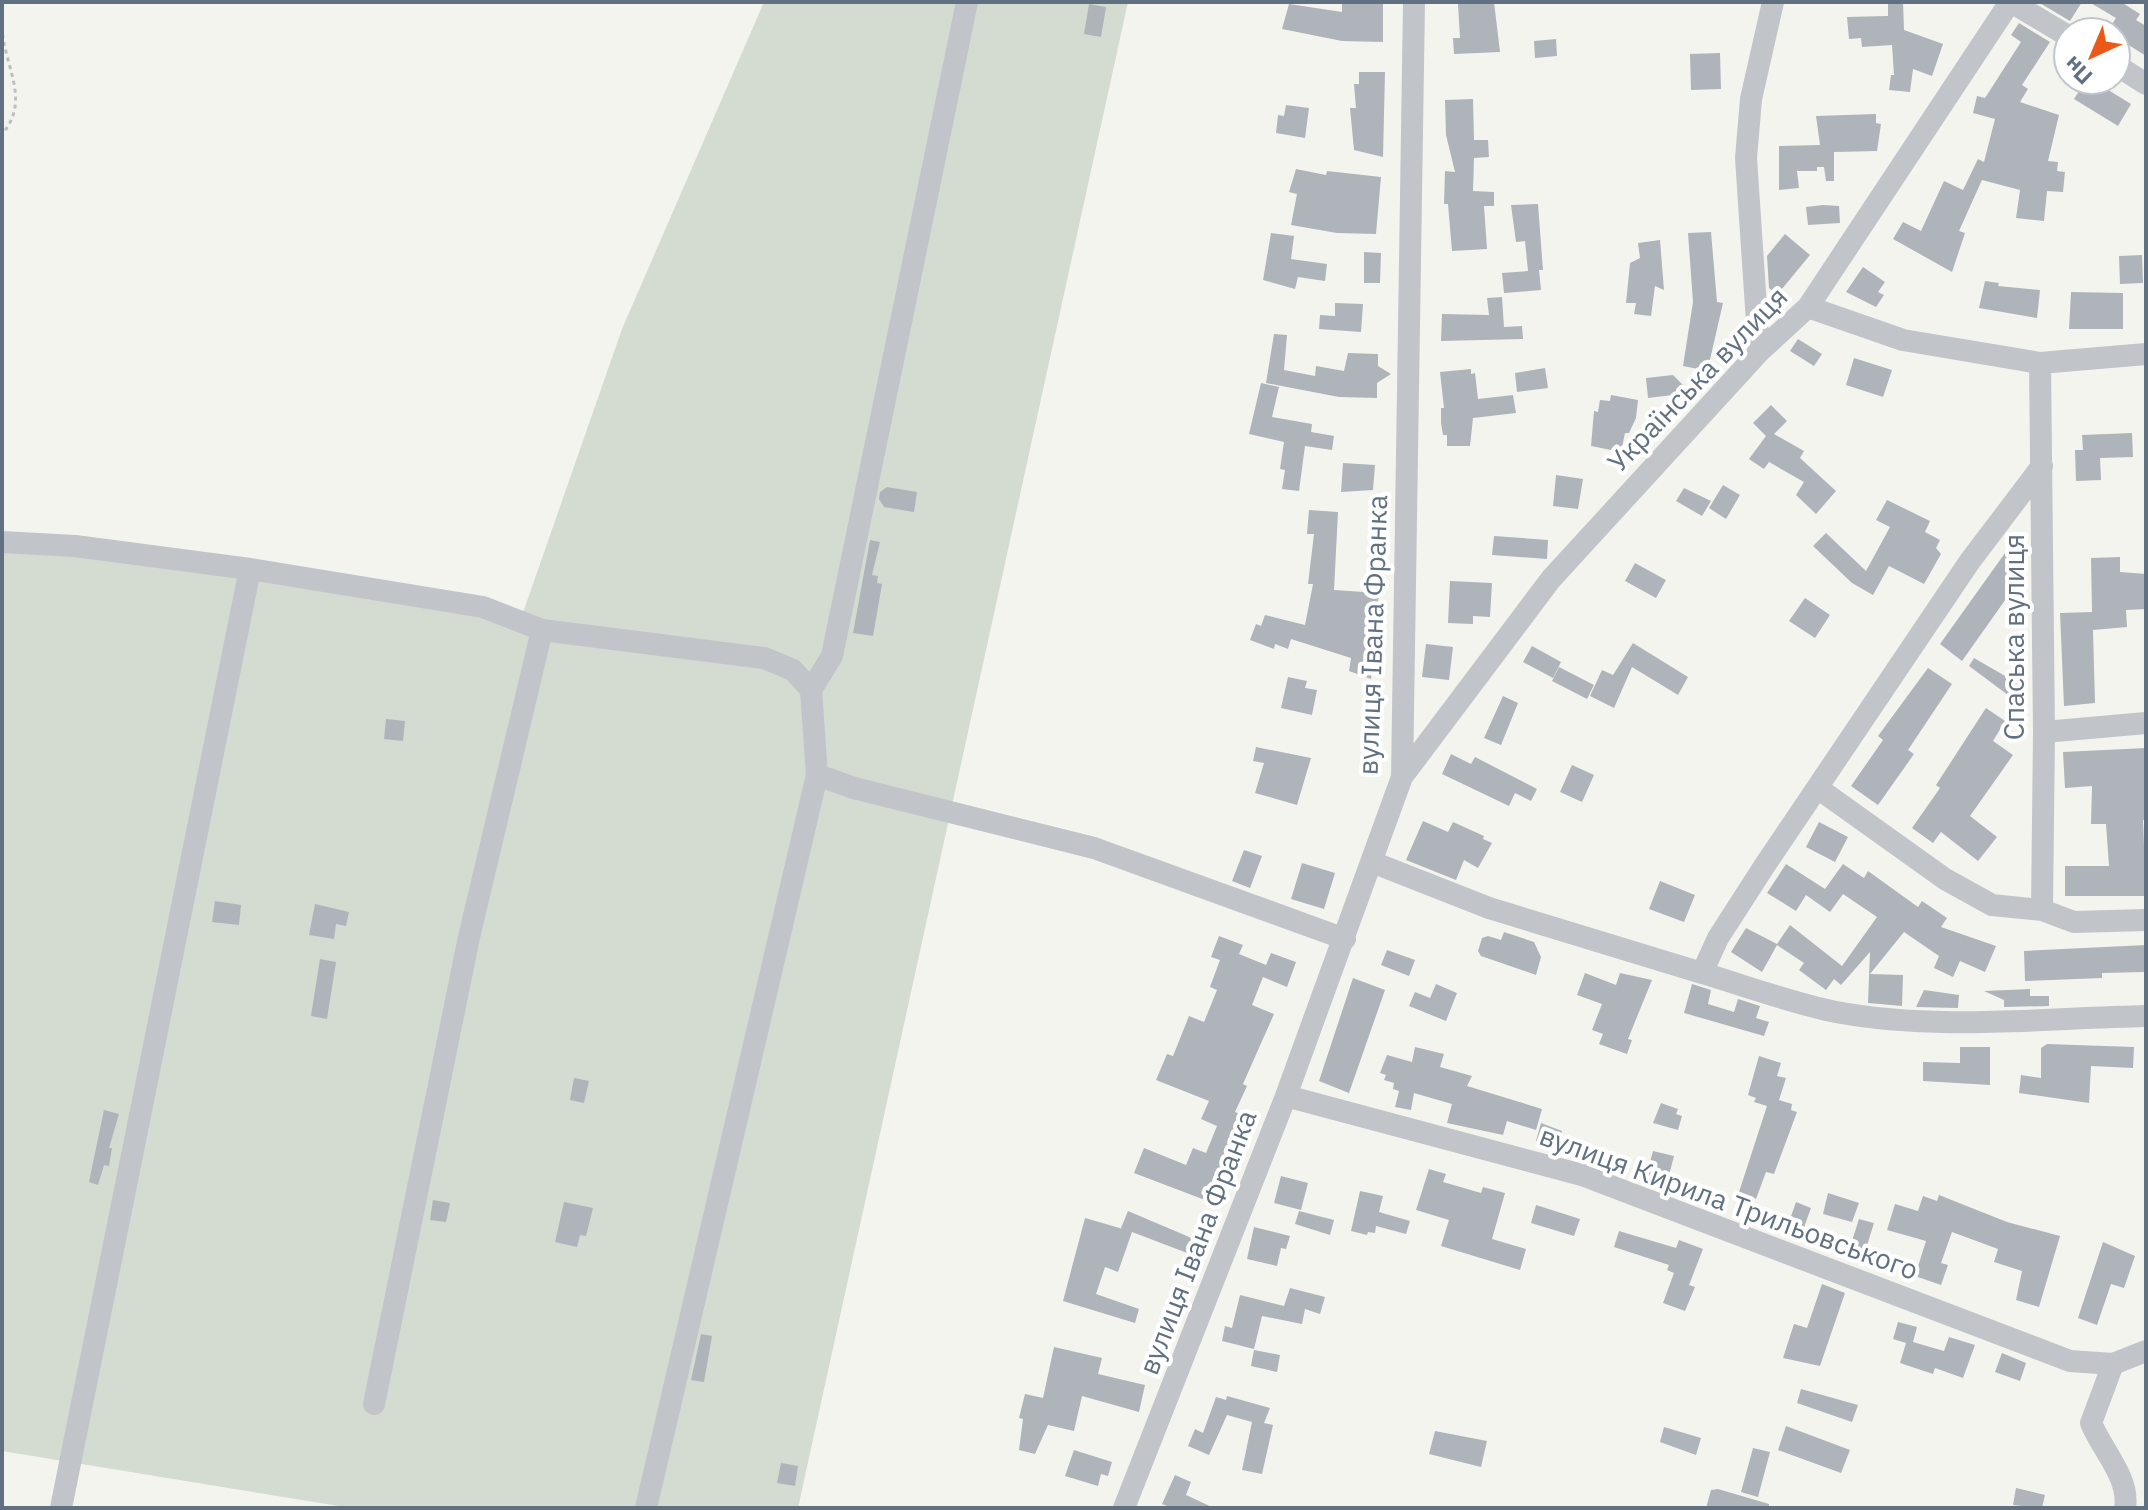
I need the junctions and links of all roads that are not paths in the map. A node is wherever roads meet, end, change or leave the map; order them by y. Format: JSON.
{"nodes":[{"id":1,"x":967,"y":2,"type":"edge"},
{"id":2,"x":1414,"y":2,"type":"edge"},
{"id":3,"x":1773,"y":2,"type":"edge"},
{"id":4,"x":2010,"y":2,"type":"edge"},
{"id":5,"x":2052,"y":27,"type":"edge"},
{"id":6,"x":1808,"y":307,"type":"junction"},
{"id":7,"x":1759,"y":352,"type":"junction"},
{"id":8,"x":2146,"y":354,"type":"edge"},
{"id":9,"x":2040,"y":363,"type":"junction"},
{"id":10,"x":2042,"y":466,"type":"junction"},
{"id":11,"x":2,"y":542,"type":"edge"},
{"id":12,"x":250,"y":569,"type":"junction"},
{"id":13,"x":542,"y":630,"type":"junction"},
{"id":14,"x":811,"y":690,"type":"junction"},
{"id":15,"x":2146,"y":723,"type":"edge"},
{"id":16,"x":2044,"y":732,"type":"junction"},
{"id":17,"x":817,"y":775,"type":"junction"},
{"id":18,"x":1402,"y":777,"type":"junction"},
{"id":19,"x":1819,"y":789,"type":"junction"},
{"id":20,"x":1372,"y":862,"type":"junction"},
{"id":21,"x":2042,"y":910,"type":"junction"},
{"id":22,"x":2146,"y":920,"type":"edge"},
{"id":23,"x":1345,"y":939,"type":"junction"},
{"id":24,"x":1702,"y":973,"type":"junction"},
{"id":25,"x":2146,"y":1016,"type":"edge"},
{"id":26,"x":1286,"y":1096,"type":"junction"},
{"id":27,"x":2146,"y":1351,"type":"edge"},
{"id":28,"x":2113,"y":1364,"type":"junction"},
{"id":29,"x":374,"y":1404,"type":"dead end"},
{"id":30,"x":61,"y":1508,"type":"edge"},
{"id":31,"x":646,"y":1508,"type":"edge"},
{"id":32,"x":1124,"y":1508,"type":"edge"},
{"id":33,"x":2125,"y":1508,"type":"edge"}],
"edges":[{"from":1,"to":14,"type":"street"},
{"from":2,"to":18,"type":"street","name":"вулиця Івана Франка"},
{"from":3,"to":7,"type":"street"},
{"from":4,"to":5,"type":"street"},
{"from":4,"to":6,"type":"street","name":"Українська вулиця"},
{"from":6,"to":7,"type":"street","name":"Українська вулиця"},
{"from":6,"to":9,"type":"street"},
{"from":7,"to":18,"type":"street","name":"Українська вулиця"},
{"from":8,"to":9,"type":"street"},
{"from":9,"to":10,"type":"street","name":"Спаська вулиця"},
{"from":10,"to":16,"type":"street","name":"Спаська вулиця"},
{"from":10,"to":19,"type":"street"},
{"from":11,"to":12,"type":"street"},
{"from":12,"to":13,"type":"street"},
{"from":12,"to":30,"type":"street"},
{"from":13,"to":14,"type":"street"},
{"from":13,"to":29,"type":"street"},
{"from":14,"to":17,"type":"street"},
{"from":15,"to":16,"type":"street"},
{"from":16,"to":21,"type":"street","name":"Спаська вулиця"},
{"from":17,"to":23,"type":"street"},
{"from":17,"to":31,"type":"street"},
{"from":18,"to":20,"type":"street","name":"вулиця Івана Франка"},
{"from":19,"to":21,"type":"street"},
{"from":19,"to":24,"type":"street"},
{"from":20,"to":23,"type":"street","name":"вулиця Івана Франка"},
{"from":20,"to":24,"type":"street"},
{"from":21,"to":22,"type":"street"},
{"from":23,"to":26,"type":"street","name":"вулиця Івана Франка"},
{"from":24,"to":25,"type":"street"},
{"from":26,"to":28,"type":"street","name":"вулиця Кирила Трильовського"},
{"from":26,"to":32,"type":"street","name":"вулиця Івана Франка"},
{"from":27,"to":28,"type":"street","name":"вулиця Кирила Трильовського"},
{"from":28,"to":33,"type":"street"}]}
